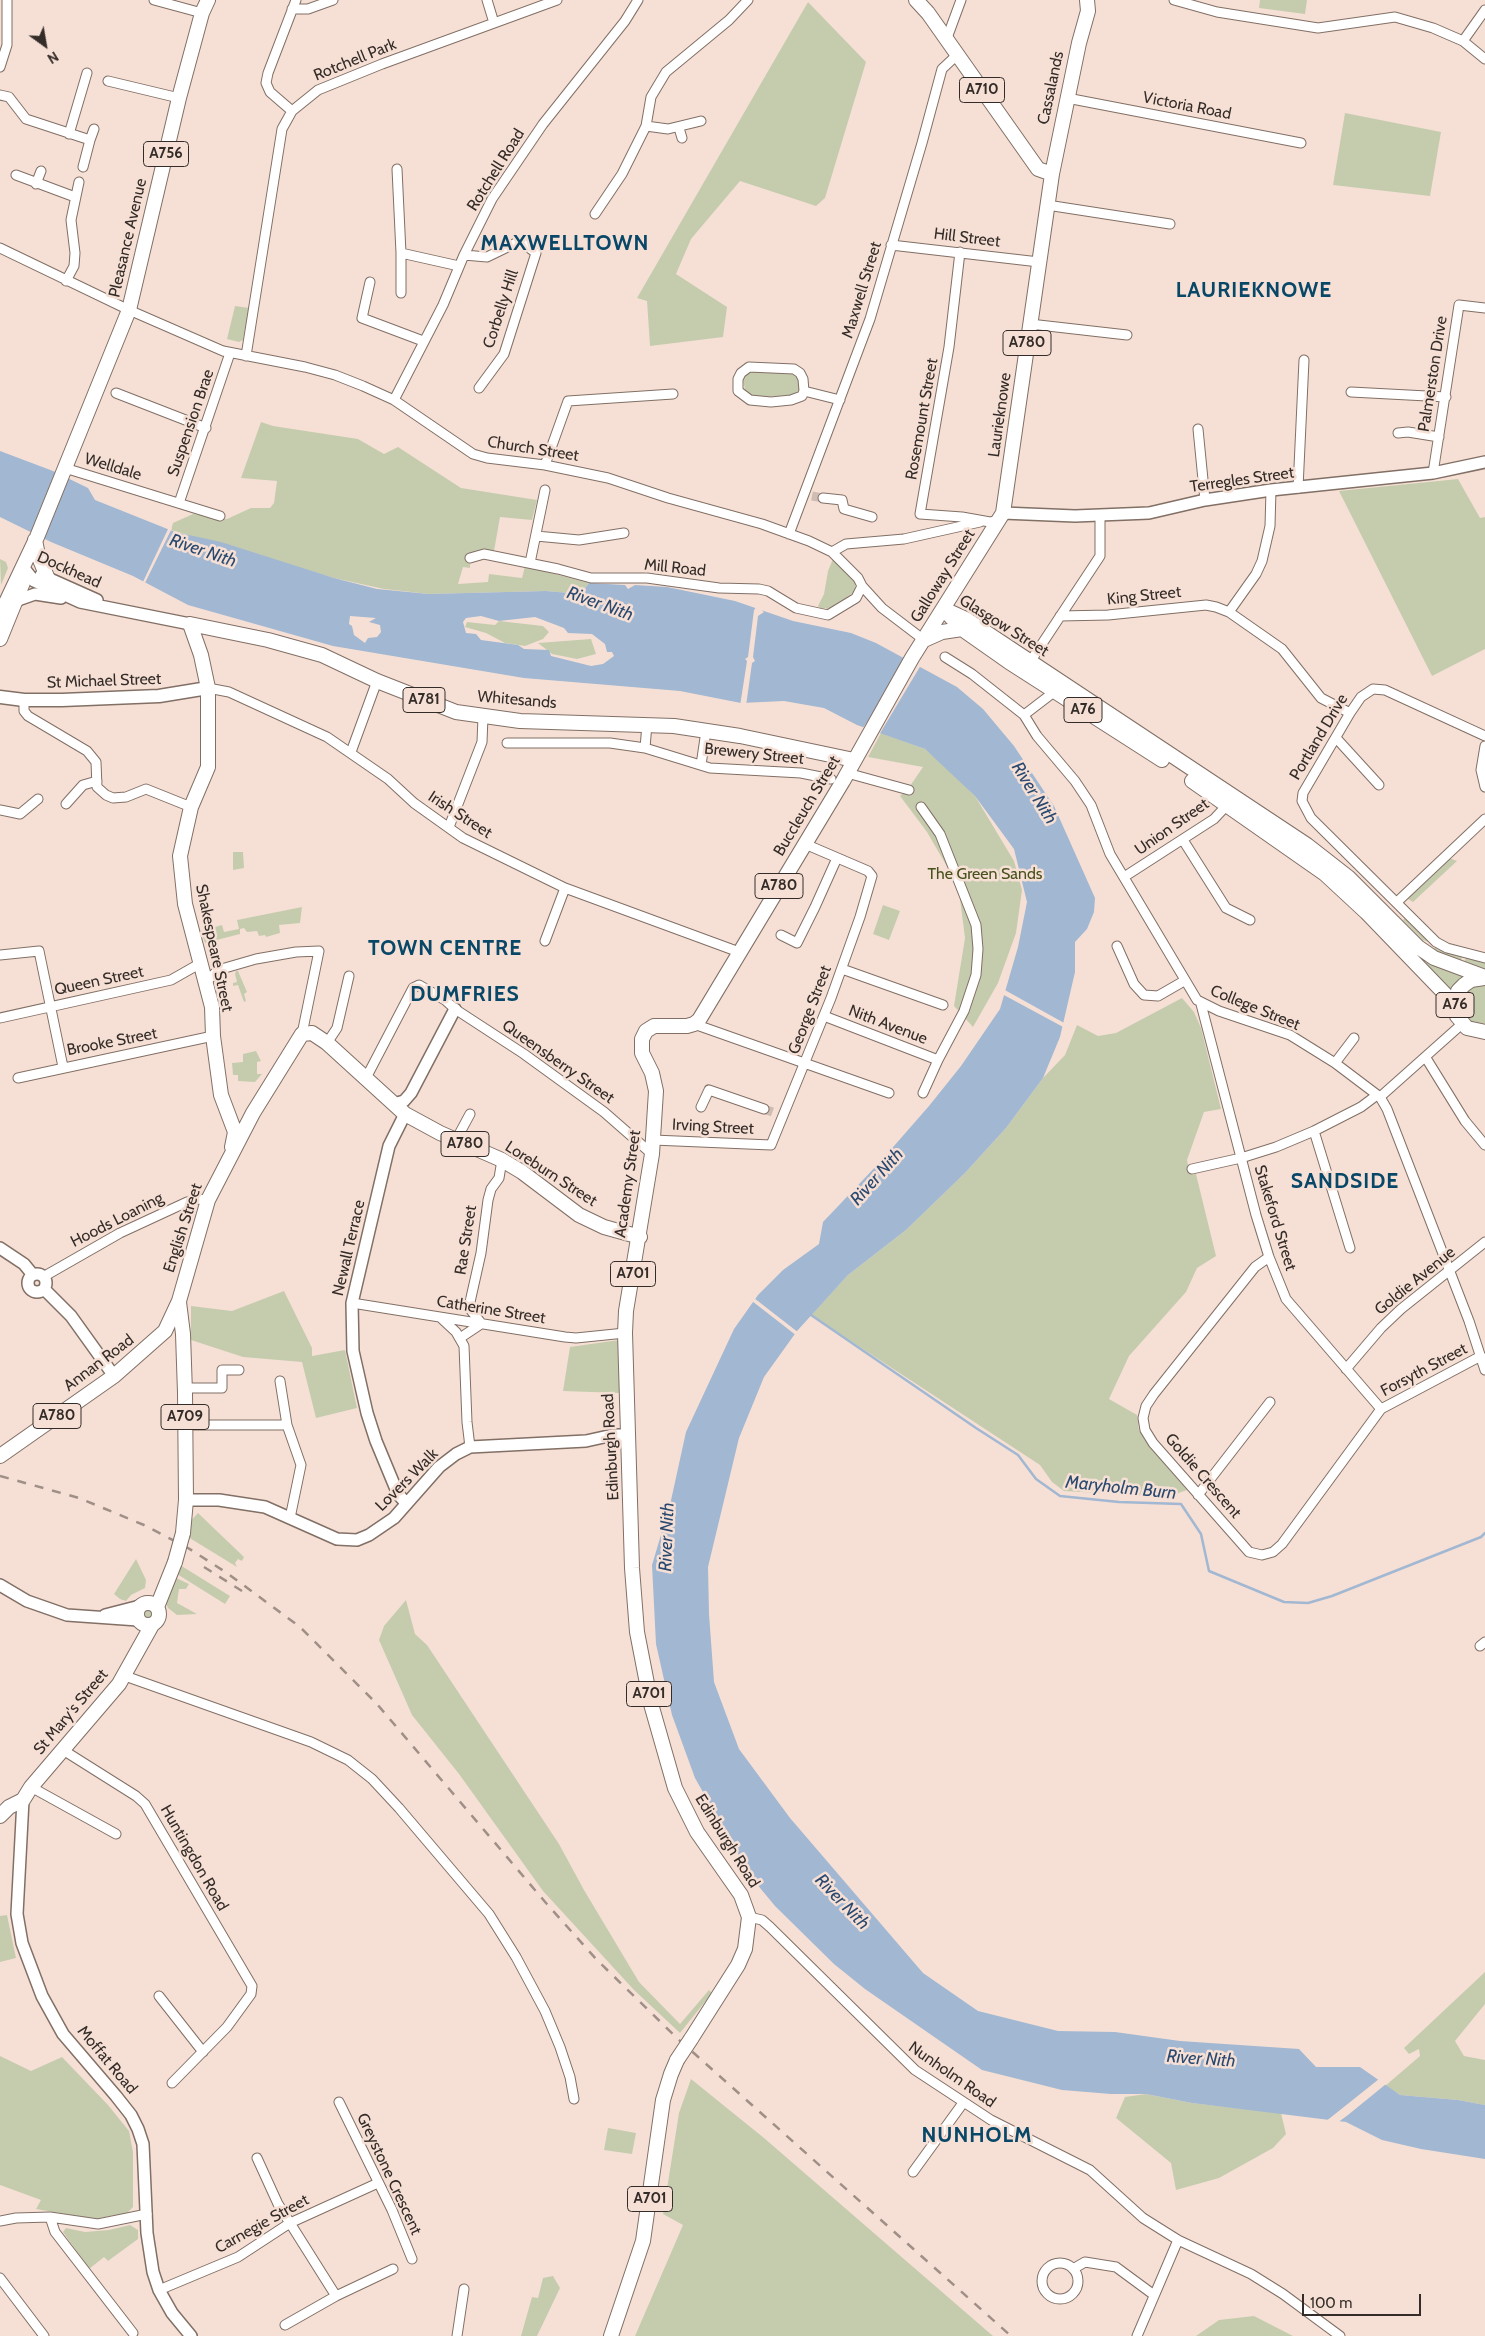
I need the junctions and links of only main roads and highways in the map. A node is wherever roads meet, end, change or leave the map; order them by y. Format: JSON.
{"nodes":[{"id":1,"x":208,"y":0,"type":"edge"},
{"id":2,"x":916,"y":0,"type":"edge"},
{"id":3,"x":1099,"y":0,"type":"edge"},
{"id":4,"x":1088,"y":6,"type":"edge"},
{"id":5,"x":1052,"y":174,"type":"junction"},
{"id":6,"x":995,"y":518,"type":"joint"},
{"id":7,"x":36,"y":538,"type":"junction"},
{"id":8,"x":23,"y":567,"type":"junction"},
{"id":9,"x":48,"y":579,"type":"road end"},
{"id":10,"x":944,"y":609,"type":"junction"},
{"id":11,"x":0,"y":615,"type":"edge"},
{"id":12,"x":190,"y":624,"type":"joint"},
{"id":13,"x":962,"y":628,"type":"junction"},
{"id":14,"x":211,"y":629,"type":"junction"},
{"id":15,"x":0,"y":639,"type":"edge"},
{"id":16,"x":924,"y":640,"type":"junction"},
{"id":17,"x":201,"y":655,"type":"junction"},
{"id":18,"x":208,"y":688,"type":"junction"},
{"id":19,"x":0,"y":697,"type":"edge"},
{"id":20,"x":862,"y":745,"type":"joint"},
{"id":21,"x":854,"y":760,"type":"junction"},
{"id":22,"x":1230,"y":801,"type":"junction"},
{"id":23,"x":1485,"y":978,"type":"edge"},
{"id":24,"x":1455,"y":1008,"type":"junction"},
{"id":25,"x":694,"y":1024,"type":"joint"},
{"id":26,"x":302,"y":1034,"type":"joint"},
{"id":27,"x":1484,"y":1034,"type":"edge"},
{"id":28,"x":253,"y":1113,"type":"junction"},
{"id":29,"x":231,"y":1122,"type":"junction"},
{"id":30,"x":230,"y":1155,"type":"junction"},
{"id":31,"x":640,"y":1237,"type":"junction"},
{"id":32,"x":179,"y":1301,"type":"junction"},
{"id":33,"x":626,"y":1311,"type":"joint"},
{"id":34,"x":156,"y":1342,"type":"junction"},
{"id":35,"x":184,"y":1352,"type":"junction"},
{"id":36,"x":0,"y":1456,"type":"edge"},
{"id":37,"x":0,"y":1816,"type":"edge"},
{"id":38,"x":611,"y":2336,"type":"edge"}],
"edges":[{"from":1,"to":7,"type":"main road","name":"Pleasance Avenue","number":"A756"},
{"from":2,"to":5,"type":"main road","number":"A710"},
{"from":3,"to":4,"type":"main road","number":"A780"},
{"from":4,"to":5,"type":"main road","name":"Cassalands","number":"A780"},
{"from":5,"to":6,"type":"main road","name":"Laurieknowe","number":"A780"},
{"from":6,"to":10,"type":"main road","name":"Galloway Street","number":"A780"},
{"from":7,"to":8,"type":"main road","number":"A756"},
{"from":7,"to":9,"type":"main road"},
{"from":8,"to":11,"type":"main road","number":"A756"},
{"from":8,"to":15,"type":"main road","number":"A756"},
{"from":10,"to":13,"type":"main road","name":"Glasgow Street","number":"A76"},
{"from":10,"to":16,"type":"main road","name":"Galloway Street","number":"A780"},
{"from":10,"to":22,"type":"main road","name":"Glasgow Street","number":"A76"},
{"from":12,"to":14,"type":"main road","name":"Whitesands","number":"A781"},
{"from":12,"to":17,"type":"main road","name":"Shakespeare Street"},
{"from":13,"to":16,"type":"main road"},
{"from":13,"to":22,"type":"main road","name":"Glasgow Street","number":"A76"},
{"from":14,"to":17,"type":"main road"},
{"from":14,"to":21,"type":"main road","name":"Whitesands","number":"A781"},
{"from":16,"to":20,"type":"main road","name":"Galloway Street","number":"A780"},
{"from":17,"to":18,"type":"main road","name":"Shakespeare Street"},
{"from":18,"to":19,"type":"main road","name":"St Michael Street"},
{"from":18,"to":29,"type":"main road","name":"Shakespeare Street"},
{"from":20,"to":21,"type":"main road","name":"Buccleuch Street","number":"A780"},
{"from":21,"to":25,"type":"main road","name":"Buccleuch Street","number":"A780"},
{"from":22,"to":23,"type":"main road","number":"A76"},
{"from":22,"to":24,"type":"main road","number":"A76"},
{"from":23,"to":24,"type":"main road","number":"A76"},
{"from":24,"to":27,"type":"main road","number":"A76"},
{"from":25,"to":31,"type":"main road","name":"Academy Street"},
{"from":26,"to":28,"type":"main road","name":"English Street","number":"A780"},
{"from":26,"to":31,"type":"main road","name":"Loreburn Street","number":"A780"},
{"from":28,"to":29,"type":"main road"},
{"from":28,"to":30,"type":"main road","name":"English Street","number":"A780"},
{"from":29,"to":30,"type":"main road","name":"Shakespeare Street"},
{"from":30,"to":32,"type":"main road","name":"English Street","number":"A780"},
{"from":31,"to":33,"type":"main road","name":"Academy Street","number":"A701"},
{"from":32,"to":34,"type":"main road","name":"Annan Road","number":"A780"},
{"from":32,"to":35,"type":"main road","name":"St Mary's Street","number":"A709"},
{"from":33,"to":38,"type":"main road","name":"Edinburgh Road","number":"A701","bridge":true},
{"from":34,"to":35,"type":"main road"},
{"from":34,"to":36,"type":"main road","name":"Annan Road","number":"A780"},
{"from":35,"to":37,"type":"main road","name":"St Mary's Street","number":"A709","bridge":true}]}
